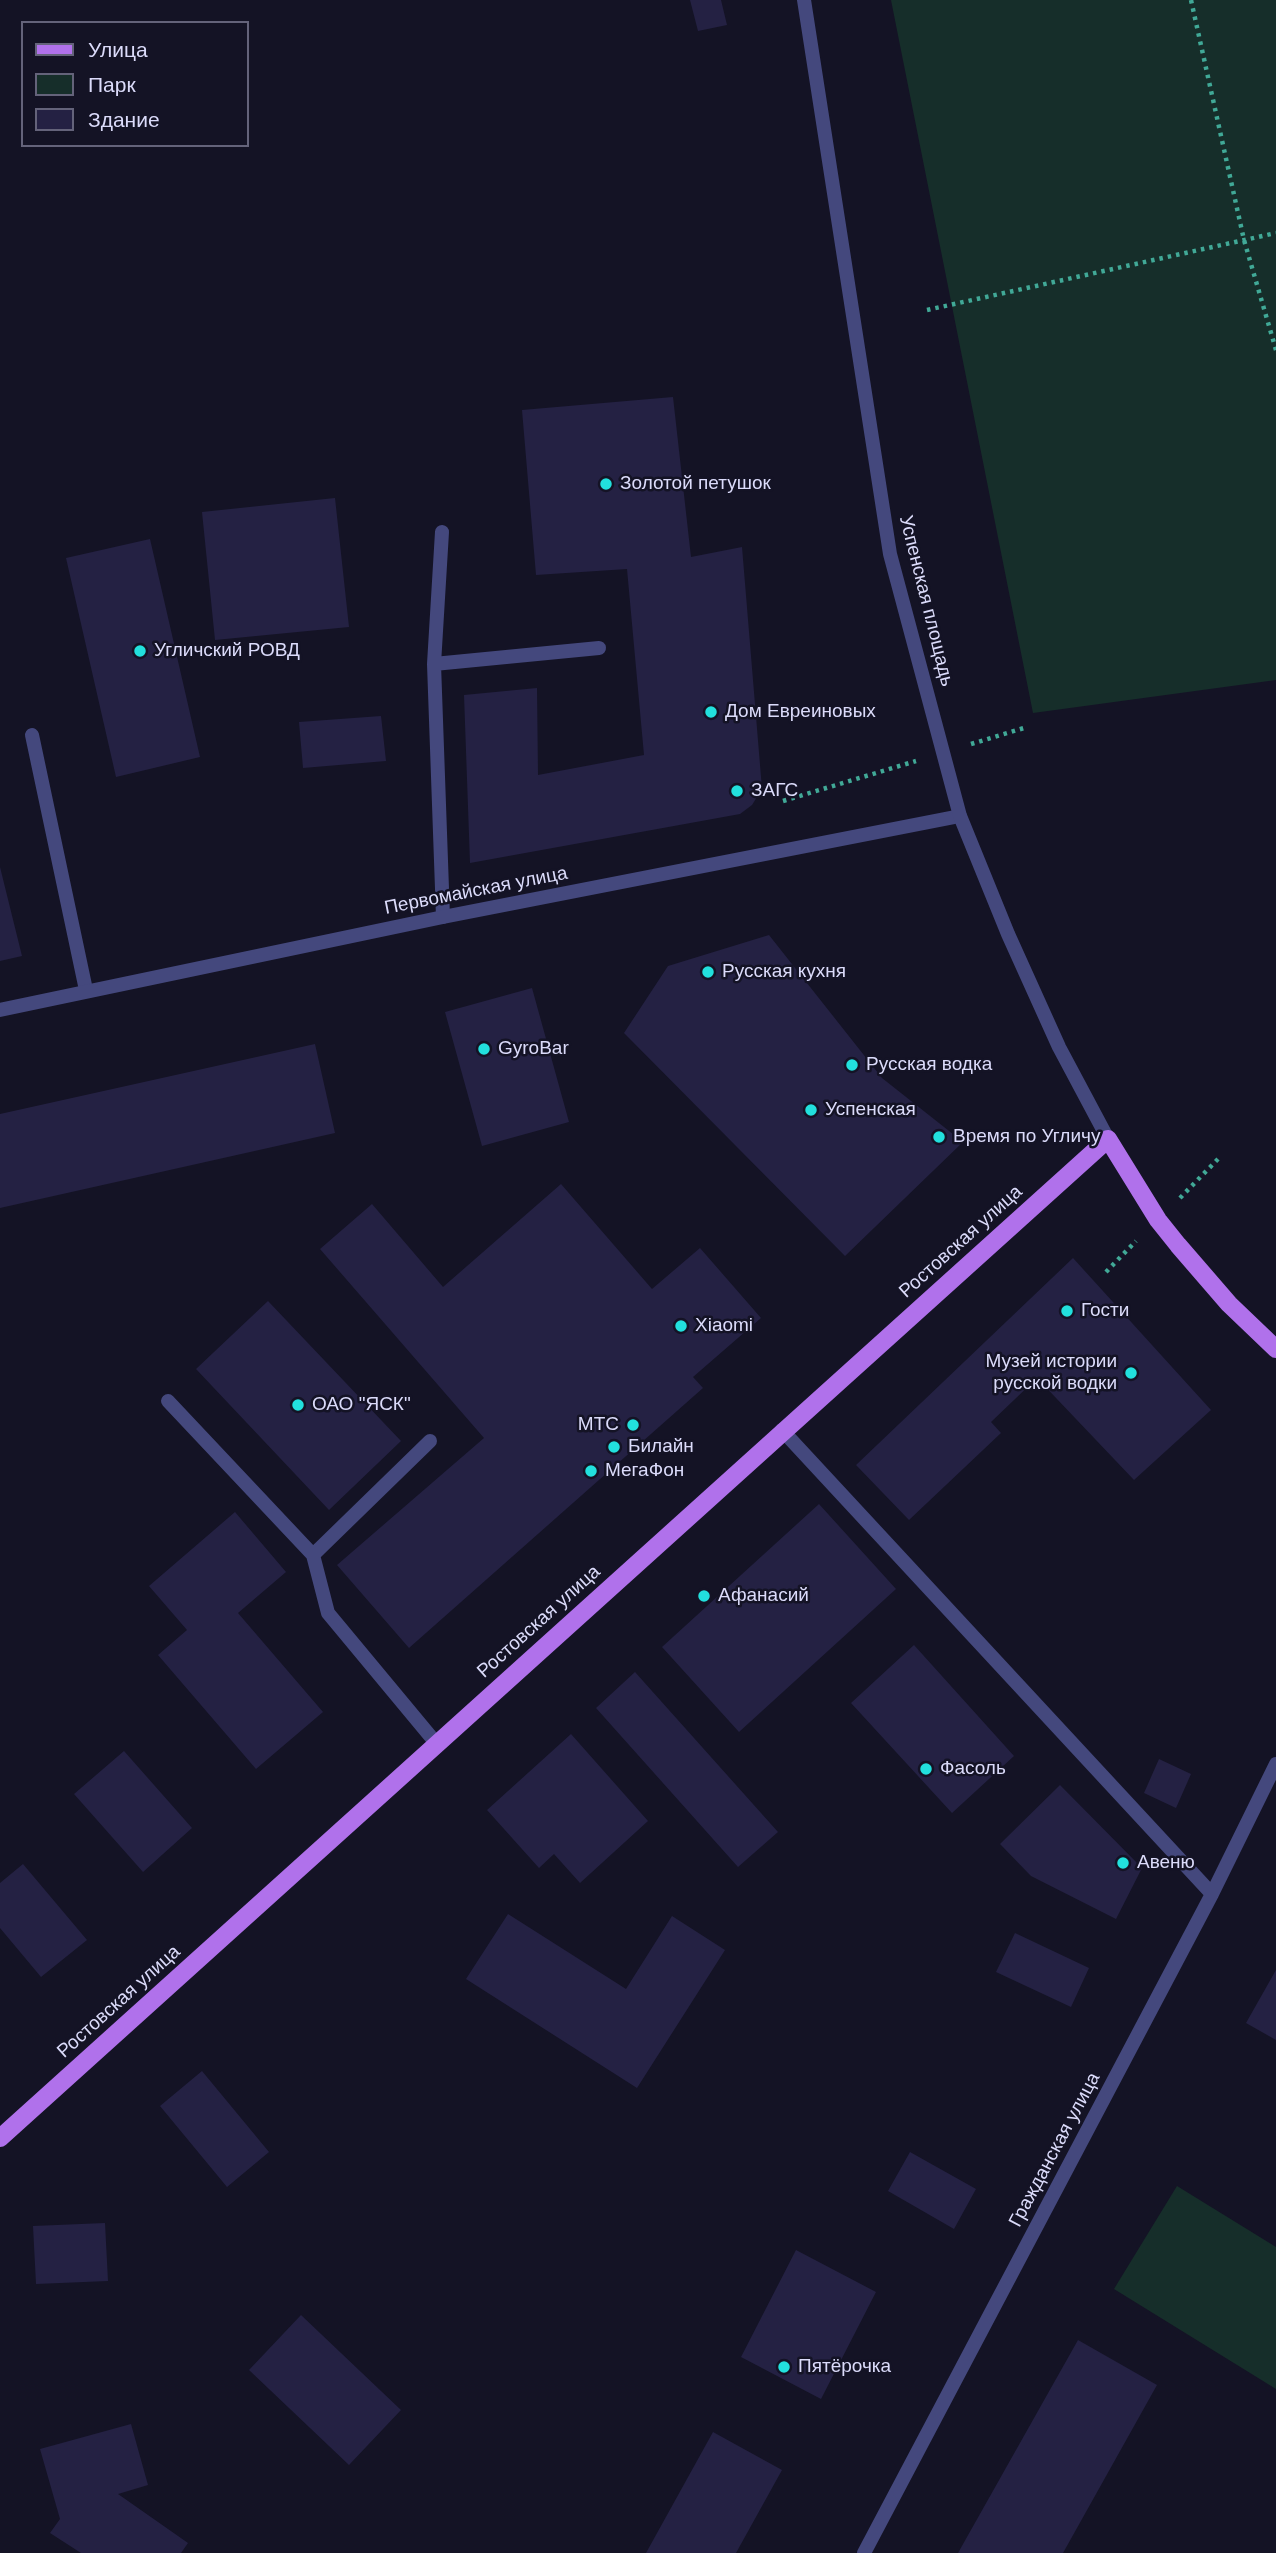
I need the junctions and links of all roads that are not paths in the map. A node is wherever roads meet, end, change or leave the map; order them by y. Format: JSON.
{"nodes":[{"id":1,"x":804,"y":0,"type":"edge"},
{"id":2,"x":442,"y":532,"type":"dead end"},
{"id":3,"x":598,"y":648,"type":"dead end"},
{"id":4,"x":433,"y":664,"type":"junction"},
{"id":5,"x":33,"y":735,"type":"dead end"},
{"id":6,"x":960,"y":816,"type":"junction"},
{"id":7,"x":443,"y":917,"type":"junction"},
{"id":8,"x":86,"y":990,"type":"junction"},
{"id":9,"x":0,"y":1010,"type":"edge"},
{"id":10,"x":1108,"y":1139,"type":"junction"},
{"id":11,"x":1276,"y":1349,"type":"edge"},
{"id":12,"x":168,"y":1401,"type":"dead end"},
{"id":13,"x":782,"y":1430,"type":"junction"},
{"id":14,"x":430,"y":1441,"type":"dead end"},
{"id":15,"x":313,"y":1555,"type":"junction"},
{"id":16,"x":436,"y":1743,"type":"junction"},
{"id":17,"x":1276,"y":1764,"type":"edge"},
{"id":18,"x":1212,"y":1894,"type":"junction"},
{"id":19,"x":0,"y":2138,"type":"edge"},
{"id":20,"x":864,"y":2553,"type":"edge"}],
"edges":[{"from":1,"to":6,"type":"street","name":"Успенская площадь"},
{"from":2,"to":4,"type":"street"},
{"from":3,"to":4,"type":"street"},
{"from":4,"to":7,"type":"street"},
{"from":5,"to":8,"type":"street"},
{"from":6,"to":7,"type":"street","name":"Первомайская улица"},
{"from":6,"to":10,"type":"street","name":"Успенская площадь"},
{"from":7,"to":8,"type":"street","name":"Первомайская улица"},
{"from":8,"to":9,"type":"street","name":"Первомайская улица"},
{"from":10,"to":11,"type":"main road"},
{"from":10,"to":13,"type":"main road","name":"Ростовская улица"},
{"from":12,"to":15,"type":"street"},
{"from":13,"to":16,"type":"main road","name":"Ростовская улица"},
{"from":13,"to":18,"type":"street"},
{"from":14,"to":15,"type":"street"},
{"from":15,"to":16,"type":"street"},
{"from":16,"to":19,"type":"main road","name":"Ростовская улица"},
{"from":17,"to":18,"type":"street","name":"Гражданская улица"},
{"from":18,"to":20,"type":"street","name":"Гражданская улица"}]}
